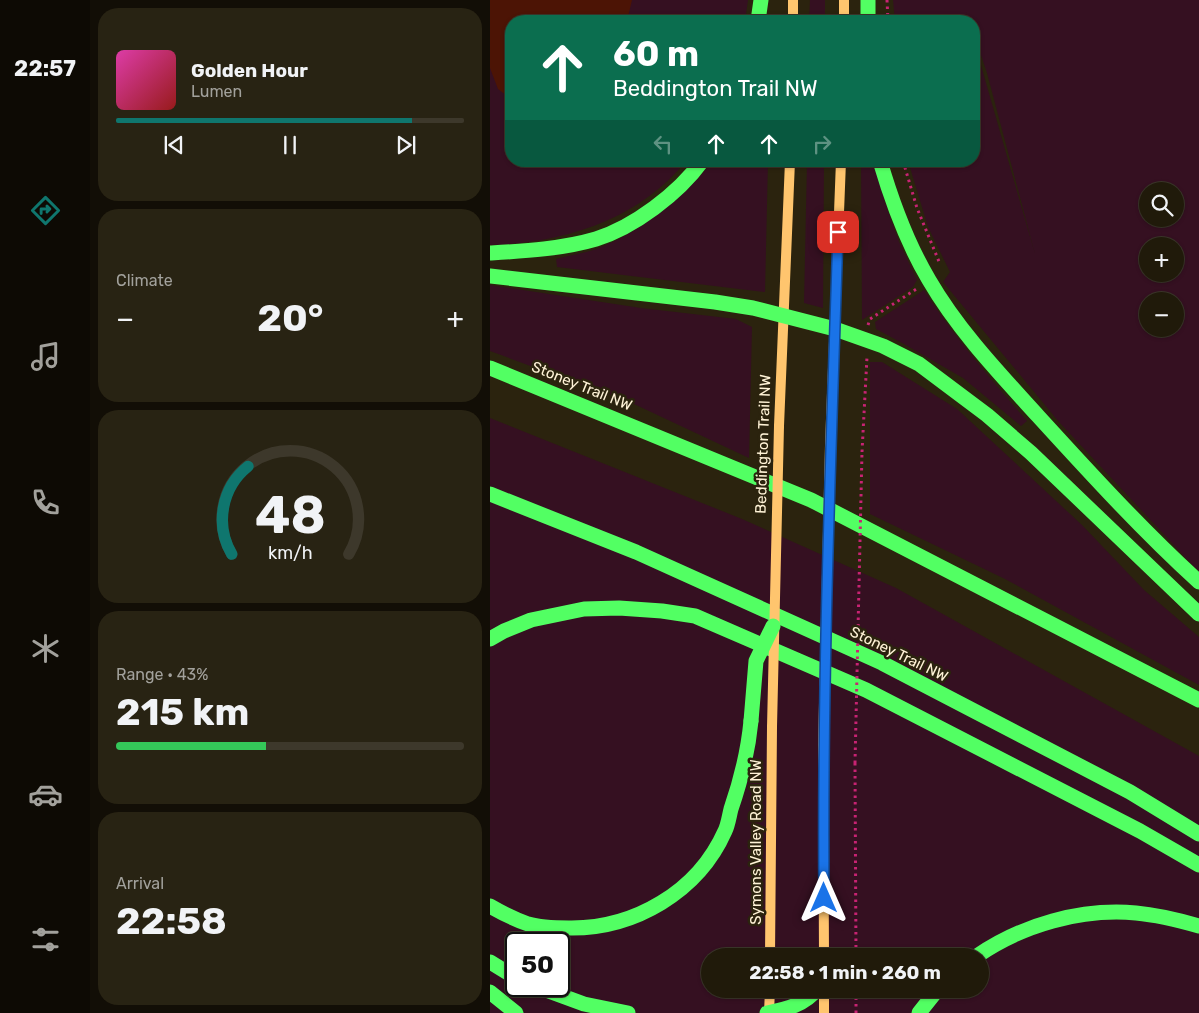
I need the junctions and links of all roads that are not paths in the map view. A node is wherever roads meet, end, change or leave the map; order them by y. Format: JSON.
{"nodes":[{"id":1,"x":761,"y":0,"type":"edge"},
{"id":2,"x":793,"y":0,"type":"edge"},
{"id":3,"x":844,"y":0,"type":"edge"},
{"id":4,"x":868,"y":0,"type":"edge"},
{"id":5,"x":759,"y":15,"type":"edge"},
{"id":6,"x":793,"y":15,"type":"edge"},
{"id":7,"x":844,"y":15,"type":"edge"},
{"id":8,"x":868,"y":15,"type":"edge"},
{"id":9,"x":697,"y":167,"type":"edge"},
{"id":10,"x":790,"y":167,"type":"edge"},
{"id":11,"x":841,"y":167,"type":"edge"},
{"id":12,"x":882,"y":167,"type":"edge"},
{"id":13,"x":490,"y":254,"type":"edge"},
{"id":14,"x":490,"y":276,"type":"edge"},
{"id":15,"x":782,"y":316,"type":"junction"},
{"id":16,"x":835,"y":329,"type":"junction"},
{"id":17,"x":490,"y":368,"type":"edge"},
{"id":18,"x":490,"y":494,"type":"edge"},
{"id":19,"x":1199,"y":582,"type":"edge"},
{"id":20,"x":1199,"y":614,"type":"edge"},
{"id":21,"x":773,"y":626,"type":"junction"},
{"id":22,"x":490,"y":639,"type":"edge"},
{"id":23,"x":1199,"y":700,"type":"edge"},
{"id":24,"x":772,"y":727,"type":"joint"},
{"id":25,"x":1199,"y":834,"type":"edge"},
{"id":26,"x":1199,"y":865,"type":"edge"},
{"id":27,"x":490,"y":906,"type":"edge"},
{"id":28,"x":1199,"y":926,"type":"edge"},
{"id":29,"x":770,"y":948,"type":"edge"},
{"id":30,"x":824,"y":948,"type":"edge"},
{"id":31,"x":989,"y":948,"type":"edge"},
{"id":32,"x":490,"y":962,"type":"edge"},
{"id":33,"x":505,"y":971,"type":"edge"},
{"id":34,"x":490,"y":992,"type":"edge"},
{"id":35,"x":565,"y":997,"type":"edge"},
{"id":36,"x":770,"y":998,"type":"edge"},
{"id":37,"x":809,"y":998,"type":"edge"},
{"id":38,"x":824,"y":998,"type":"edge"},
{"id":39,"x":931,"y":998,"type":"edge"},
{"id":40,"x":516,"y":1013,"type":"edge"},
{"id":41,"x":628,"y":1013,"type":"edge"},
{"id":42,"x":769,"y":1013,"type":"edge"},
{"id":43,"x":824,"y":1013,"type":"edge"},
{"id":44,"x":919,"y":1013,"type":"edge"}],
"edges":[{"from":1,"to":5,"type":"highway"},
{"from":2,"to":6,"type":"main road"},
{"from":3,"to":7,"type":"main road"},
{"from":4,"to":8,"type":"highway"},
{"from":9,"to":13,"type":"highway"},
{"from":10,"to":15,"type":"main road","name":"Beddington Trail NW"},
{"from":11,"to":16,"type":"main road"},
{"from":12,"to":19,"type":"highway"},
{"from":14,"to":15,"type":"highway"},
{"from":15,"to":16,"type":"highway"},
{"from":15,"to":21,"type":"main road","name":"Beddington Trail NW","bridge":true},
{"from":16,"to":20,"type":"highway"},
{"from":16,"to":30,"type":"main road","bridge":true},
{"from":17,"to":23,"type":"highway","name":"Stoney Trail NW"},
{"from":18,"to":25,"type":"highway","name":"Stoney Trail NW"},
{"from":21,"to":24,"type":"main road","name":"Beddington Trail NW","bridge":true},
{"from":21,"to":27,"type":"highway","bridge":true},
{"from":22,"to":26,"type":"highway"},
{"from":24,"to":29,"type":"main road","name":"Symons Valley Road NW"},
{"from":28,"to":31,"type":"highway"},
{"from":32,"to":33,"type":"highway"},
{"from":34,"to":40,"type":"highway"},
{"from":35,"to":41,"type":"highway"},
{"from":36,"to":42,"type":"main road"},
{"from":37,"to":42,"type":"highway"},
{"from":38,"to":43,"type":"main road"},
{"from":39,"to":44,"type":"highway"}]}
